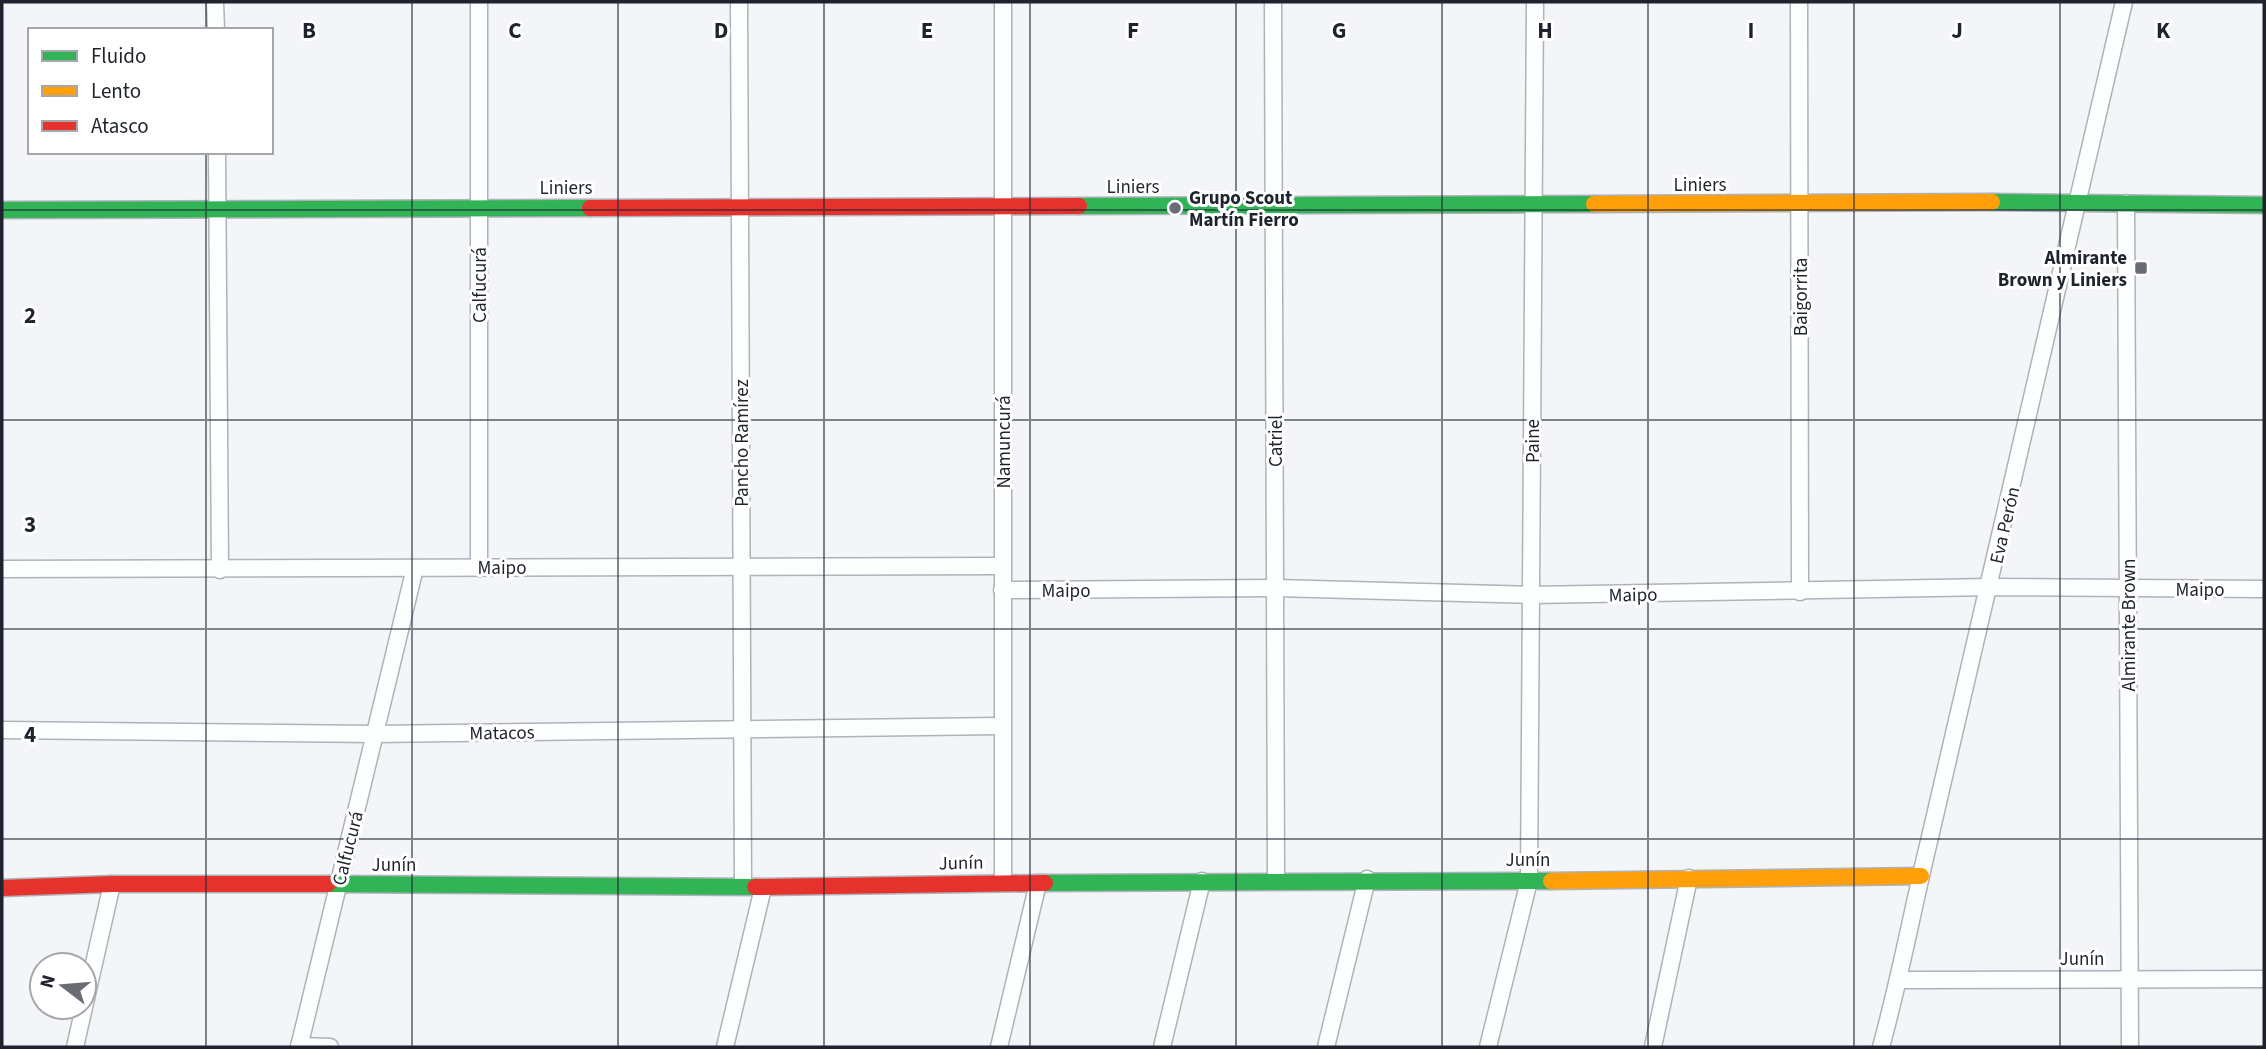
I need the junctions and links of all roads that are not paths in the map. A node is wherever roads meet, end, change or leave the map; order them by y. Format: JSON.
{"nodes":[{"id":1,"x":215,"y":2,"type":"edge"},
{"id":2,"x":479,"y":2,"type":"edge"},
{"id":3,"x":739,"y":2,"type":"edge"},
{"id":4,"x":1003,"y":2,"type":"edge"},
{"id":5,"x":1273,"y":2,"type":"edge"},
{"id":6,"x":1535,"y":2,"type":"edge"},
{"id":7,"x":1799,"y":2,"type":"edge"},
{"id":8,"x":2124,"y":2,"type":"edge"},
{"id":9,"x":216,"y":28,"type":"edge"},
{"id":10,"x":216,"y":154,"type":"edge"},
{"id":11,"x":2076,"y":202,"type":"junction"},
{"id":12,"x":2126,"y":203,"type":"junction"},
{"id":13,"x":1534,"y":205,"type":"junction"},
{"id":14,"x":1799,"y":205,"type":"junction"},
{"id":15,"x":2264,"y":205,"type":"edge"},
{"id":16,"x":1274,"y":206,"type":"junction"},
{"id":17,"x":1003,"y":207,"type":"junction"},
{"id":18,"x":740,"y":208,"type":"junction"},
{"id":19,"x":217,"y":209,"type":"junction"},
{"id":20,"x":479,"y":209,"type":"junction"},
{"id":21,"x":2,"y":210,"type":"edge"},
{"id":22,"x":1002,"y":566,"type":"junction"},
{"id":23,"x":741,"y":567,"type":"junction"},
{"id":24,"x":415,"y":568,"type":"junction"},
{"id":25,"x":480,"y":568,"type":"junction"},
{"id":26,"x":2,"y":569,"type":"edge"},
{"id":27,"x":220,"y":570,"type":"junction"},
{"id":28,"x":1990,"y":587,"type":"junction"},
{"id":29,"x":1276,"y":588,"type":"junction"},
{"id":30,"x":2127,"y":589,"type":"junction"},
{"id":31,"x":2264,"y":589,"type":"edge"},
{"id":32,"x":1002,"y":590,"type":"junction"},
{"id":33,"x":1800,"y":592,"type":"junction"},
{"id":34,"x":1531,"y":595,"type":"junction"},
{"id":35,"x":1001,"y":726,"type":"junction"},
{"id":36,"x":743,"y":728,"type":"junction"},
{"id":37,"x":2,"y":730,"type":"edge"},
{"id":38,"x":375,"y":734,"type":"junction"},
{"id":39,"x":1921,"y":876,"type":"junction"},
{"id":40,"x":1689,"y":878,"type":"junction"},
{"id":41,"x":1367,"y":879,"type":"junction"},
{"id":42,"x":1202,"y":880,"type":"junction"},
{"id":43,"x":1276,"y":880,"type":"junction"},
{"id":44,"x":1530,"y":881,"type":"junction"},
{"id":45,"x":1003,"y":883,"type":"junction"},
{"id":46,"x":1038,"y":883,"type":"junction"},
{"id":47,"x":112,"y":884,"type":"junction"},
{"id":48,"x":743,"y":885,"type":"junction"},
{"id":49,"x":338,"y":886,"type":"junction"},
{"id":50,"x":2,"y":888,"type":"edge"},
{"id":51,"x":763,"y":888,"type":"junction"},
{"id":52,"x":2130,"y":979,"type":"junction"},
{"id":53,"x":2264,"y":979,"type":"edge"},
{"id":54,"x":1899,"y":980,"type":"junction"},
{"id":55,"x":75,"y":1047,"type":"edge"},
{"id":56,"x":299,"y":1047,"type":"edge"},
{"id":57,"x":330,"y":1047,"type":"edge"},
{"id":58,"x":724,"y":1047,"type":"edge"},
{"id":59,"x":999,"y":1047,"type":"edge"},
{"id":60,"x":1162,"y":1047,"type":"edge"},
{"id":61,"x":1326,"y":1047,"type":"edge"},
{"id":62,"x":1488,"y":1047,"type":"edge"},
{"id":63,"x":1653,"y":1047,"type":"edge"},
{"id":64,"x":1881,"y":1047,"type":"edge"},
{"id":65,"x":2130,"y":1047,"type":"edge"}],
"edges":[{"from":1,"to":9,"type":"street"},
{"from":2,"to":20,"type":"street","name":"Calfucurá"},
{"from":3,"to":18,"type":"street","name":"Pancho Ramírez"},
{"from":4,"to":17,"type":"street","name":"Namuncurá"},
{"from":5,"to":16,"type":"street","name":"Catriel"},
{"from":6,"to":13,"type":"street","name":"Paine"},
{"from":7,"to":14,"type":"street","name":"Baigorrita"},
{"from":8,"to":11,"type":"street","name":"Eva Perón"},
{"from":10,"to":19,"type":"street"},
{"from":11,"to":12,"type":"street","name":"Liniers"},
{"from":11,"to":14,"type":"street","name":"Liniers"},
{"from":11,"to":28,"type":"street","name":"Eva Perón"},
{"from":12,"to":15,"type":"street","name":"Liniers"},
{"from":12,"to":30,"type":"street","name":"Almirante Brown"},
{"from":13,"to":14,"type":"street","name":"Liniers"},
{"from":13,"to":16,"type":"street","name":"Liniers"},
{"from":13,"to":34,"type":"street","name":"Paine"},
{"from":14,"to":33,"type":"street","name":"Baigorrita"},
{"from":16,"to":17,"type":"street","name":"Liniers"},
{"from":16,"to":29,"type":"street","name":"Catriel"},
{"from":17,"to":18,"type":"street","name":"Liniers"},
{"from":17,"to":22,"type":"street","name":"Namuncurá"},
{"from":18,"to":20,"type":"street","name":"Liniers"},
{"from":18,"to":23,"type":"street","name":"Pancho Ramírez"},
{"from":19,"to":20,"type":"street","name":"Liniers"},
{"from":19,"to":21,"type":"street","name":"Liniers"},
{"from":19,"to":27,"type":"street"},
{"from":20,"to":25,"type":"street","name":"Calfucurá"},
{"from":22,"to":23,"type":"street","name":"Maipo"},
{"from":22,"to":32,"type":"street","name":"Namuncurá"},
{"from":23,"to":25,"type":"street","name":"Maipo"},
{"from":23,"to":36,"type":"street","name":"Pancho Ramírez"},
{"from":24,"to":25,"type":"street","name":"Maipo"},
{"from":24,"to":27,"type":"street","name":"Maipo"},
{"from":24,"to":38,"type":"street","name":"Calfucurá"},
{"from":26,"to":27,"type":"street","name":"Maipo"},
{"from":28,"to":30,"type":"street","name":"Maipo"},
{"from":28,"to":33,"type":"street","name":"Maipo"},
{"from":28,"to":39,"type":"street","name":"Eva Perón"},
{"from":29,"to":32,"type":"street","name":"Maipo"},
{"from":29,"to":34,"type":"street","name":"Maipo"},
{"from":29,"to":43,"type":"street","name":"Catriel"},
{"from":30,"to":31,"type":"street","name":"Maipo"},
{"from":30,"to":52,"type":"street","name":"Almirante Brown"},
{"from":32,"to":35,"type":"street","name":"Namuncurá"},
{"from":33,"to":34,"type":"street","name":"Maipo"},
{"from":34,"to":44,"type":"street","name":"Paine"},
{"from":35,"to":36,"type":"street","name":"Matacos"},
{"from":35,"to":45,"type":"street","name":"Namuncurá"},
{"from":36,"to":38,"type":"street","name":"Matacos"},
{"from":36,"to":48,"type":"street","name":"Pancho Ramírez"},
{"from":37,"to":38,"type":"street","name":"Matacos"},
{"from":38,"to":49,"type":"street","name":"Calfucurá"},
{"from":39,"to":40,"type":"street","name":"Junín"},
{"from":39,"to":54,"type":"street","name":"Eva Perón"},
{"from":40,"to":44,"type":"street","name":"Junín"},
{"from":40,"to":63,"type":"street"},
{"from":41,"to":43,"type":"street","name":"Junín"},
{"from":41,"to":44,"type":"street","name":"Junín"},
{"from":41,"to":61,"type":"street"},
{"from":42,"to":43,"type":"street","name":"Junín"},
{"from":42,"to":46,"type":"street","name":"Junín"},
{"from":42,"to":60,"type":"street"},
{"from":44,"to":62,"type":"street","name":"Paine"},
{"from":45,"to":46,"type":"street","name":"Junín"},
{"from":45,"to":51,"type":"street","name":"Junín"},
{"from":46,"to":59,"type":"street"},
{"from":47,"to":49,"type":"street","name":"Junín"},
{"from":47,"to":50,"type":"street","name":"Junín"},
{"from":47,"to":55,"type":"street"},
{"from":48,"to":49,"type":"street","name":"Junín"},
{"from":48,"to":51,"type":"street","name":"Junín"},
{"from":49,"to":56,"type":"street","name":"Calfucurá"},
{"from":51,"to":58,"type":"street"},
{"from":52,"to":53,"type":"street","name":"Junín"},
{"from":52,"to":54,"type":"street","name":"Junín"},
{"from":52,"to":65,"type":"street","name":"Almirante Brown"},
{"from":54,"to":64,"type":"street","name":"Eva Perón"},
{"from":56,"to":57,"type":"street"}]}
